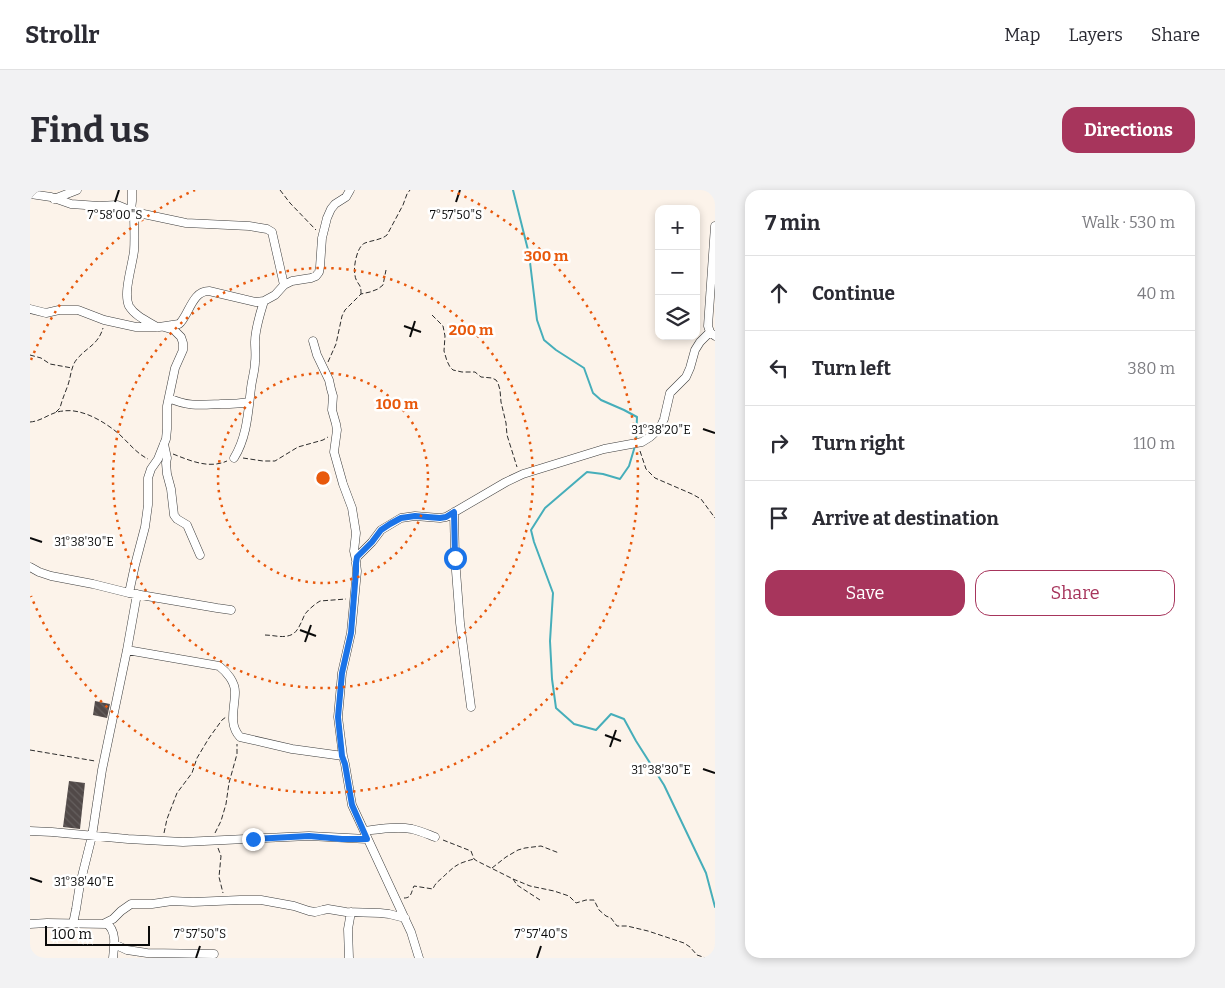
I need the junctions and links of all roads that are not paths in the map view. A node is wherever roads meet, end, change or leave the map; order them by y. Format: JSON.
{"nodes":[{"id":1,"x":77,"y":190,"type":"edge"},
{"id":2,"x":132,"y":190,"type":"edge"},
{"id":3,"x":350,"y":190,"type":"edge"},
{"id":4,"x":30,"y":194,"type":"edge"},
{"id":5,"x":54,"y":199,"type":"junction"},
{"id":6,"x":133,"y":211,"type":"junction"},
{"id":7,"x":715,"y":226,"type":"edge"},
{"id":8,"x":284,"y":285,"type":"junction"},
{"id":9,"x":713,"y":285,"type":"edge"},
{"id":10,"x":264,"y":301,"type":"junction"},
{"id":11,"x":30,"y":309,"type":"edge"},
{"id":12,"x":162,"y":327,"type":"junction"},
{"id":13,"x":713,"y":334,"type":"edge"},
{"id":14,"x":313,"y":342,"type":"dead end"},
{"id":15,"x":169,"y":398,"type":"junction"},
{"id":16,"x":249,"y":402,"type":"junction"},
{"id":17,"x":165,"y":448,"type":"junction"},
{"id":18,"x":234,"y":458,"type":"road end"},
{"id":19,"x":454,"y":512,"type":"junction"},
{"id":20,"x":200,"y":555,"type":"dead end"},
{"id":21,"x":356,"y":560,"type":"junction"},
{"id":22,"x":30,"y":568,"type":"edge"},
{"id":23,"x":133,"y":593,"type":"junction"},
{"id":24,"x":230,"y":610,"type":"dead end"},
{"id":25,"x":127,"y":650,"type":"junction"},
{"id":26,"x":471,"y":707,"type":"dead end"},
{"id":27,"x":342,"y":756,"type":"junction"},
{"id":28,"x":30,"y":831,"type":"edge"},
{"id":29,"x":365,"y":835,"type":"junction"},
{"id":30,"x":92,"y":836,"type":"junction"},
{"id":31,"x":435,"y":837,"type":"road end"},
{"id":32,"x":350,"y":912,"type":"junction"},
{"id":33,"x":404,"y":918,"type":"junction"},
{"id":34,"x":105,"y":923,"type":"junction"},
{"id":35,"x":30,"y":924,"type":"edge"},
{"id":36,"x":73,"y":924,"type":"junction"},
{"id":37,"x":114,"y":944,"type":"junction"},
{"id":38,"x":214,"y":954,"type":"dead end"},
{"id":39,"x":113,"y":958,"type":"edge"},
{"id":40,"x":349,"y":958,"type":"edge"},
{"id":41,"x":419,"y":958,"type":"edge"}],
"edges":[{"from":1,"to":5,"type":"street"},
{"from":2,"to":6,"type":"street"},
{"from":3,"to":8,"type":"street"},
{"from":4,"to":5,"type":"street"},
{"from":5,"to":6,"type":"street"},
{"from":6,"to":8,"type":"street"},
{"from":6,"to":12,"type":"street"},
{"from":7,"to":9,"type":"street"},
{"from":8,"to":10,"type":"street"},
{"from":9,"to":13,"type":"street"},
{"from":10,"to":12,"type":"street"},
{"from":10,"to":16,"type":"street"},
{"from":11,"to":12,"type":"street"},
{"from":12,"to":15,"type":"street"},
{"from":13,"to":19,"type":"street"},
{"from":14,"to":21,"type":"street"},
{"from":15,"to":16,"type":"street"},
{"from":15,"to":17,"type":"street"},
{"from":16,"to":18,"type":"street"},
{"from":17,"to":20,"type":"street"},
{"from":17,"to":23,"type":"street"},
{"from":19,"to":21,"type":"street"},
{"from":19,"to":26,"type":"street"},
{"from":21,"to":27,"type":"street"},
{"from":22,"to":23,"type":"street"},
{"from":23,"to":24,"type":"street"},
{"from":23,"to":25,"type":"street"},
{"from":25,"to":27,"type":"street"},
{"from":25,"to":30,"type":"street"},
{"from":27,"to":29,"type":"street"},
{"from":28,"to":30,"type":"street"},
{"from":29,"to":30,"type":"street"},
{"from":29,"to":31,"type":"street"},
{"from":29,"to":33,"type":"street"},
{"from":30,"to":36,"type":"street"},
{"from":32,"to":33,"type":"street"},
{"from":32,"to":34,"type":"street"},
{"from":32,"to":40,"type":"street"},
{"from":33,"to":41,"type":"street"},
{"from":34,"to":36,"type":"street"},
{"from":34,"to":37,"type":"street"},
{"from":35,"to":36,"type":"street"},
{"from":37,"to":38,"type":"street"},
{"from":37,"to":39,"type":"street"}]}
